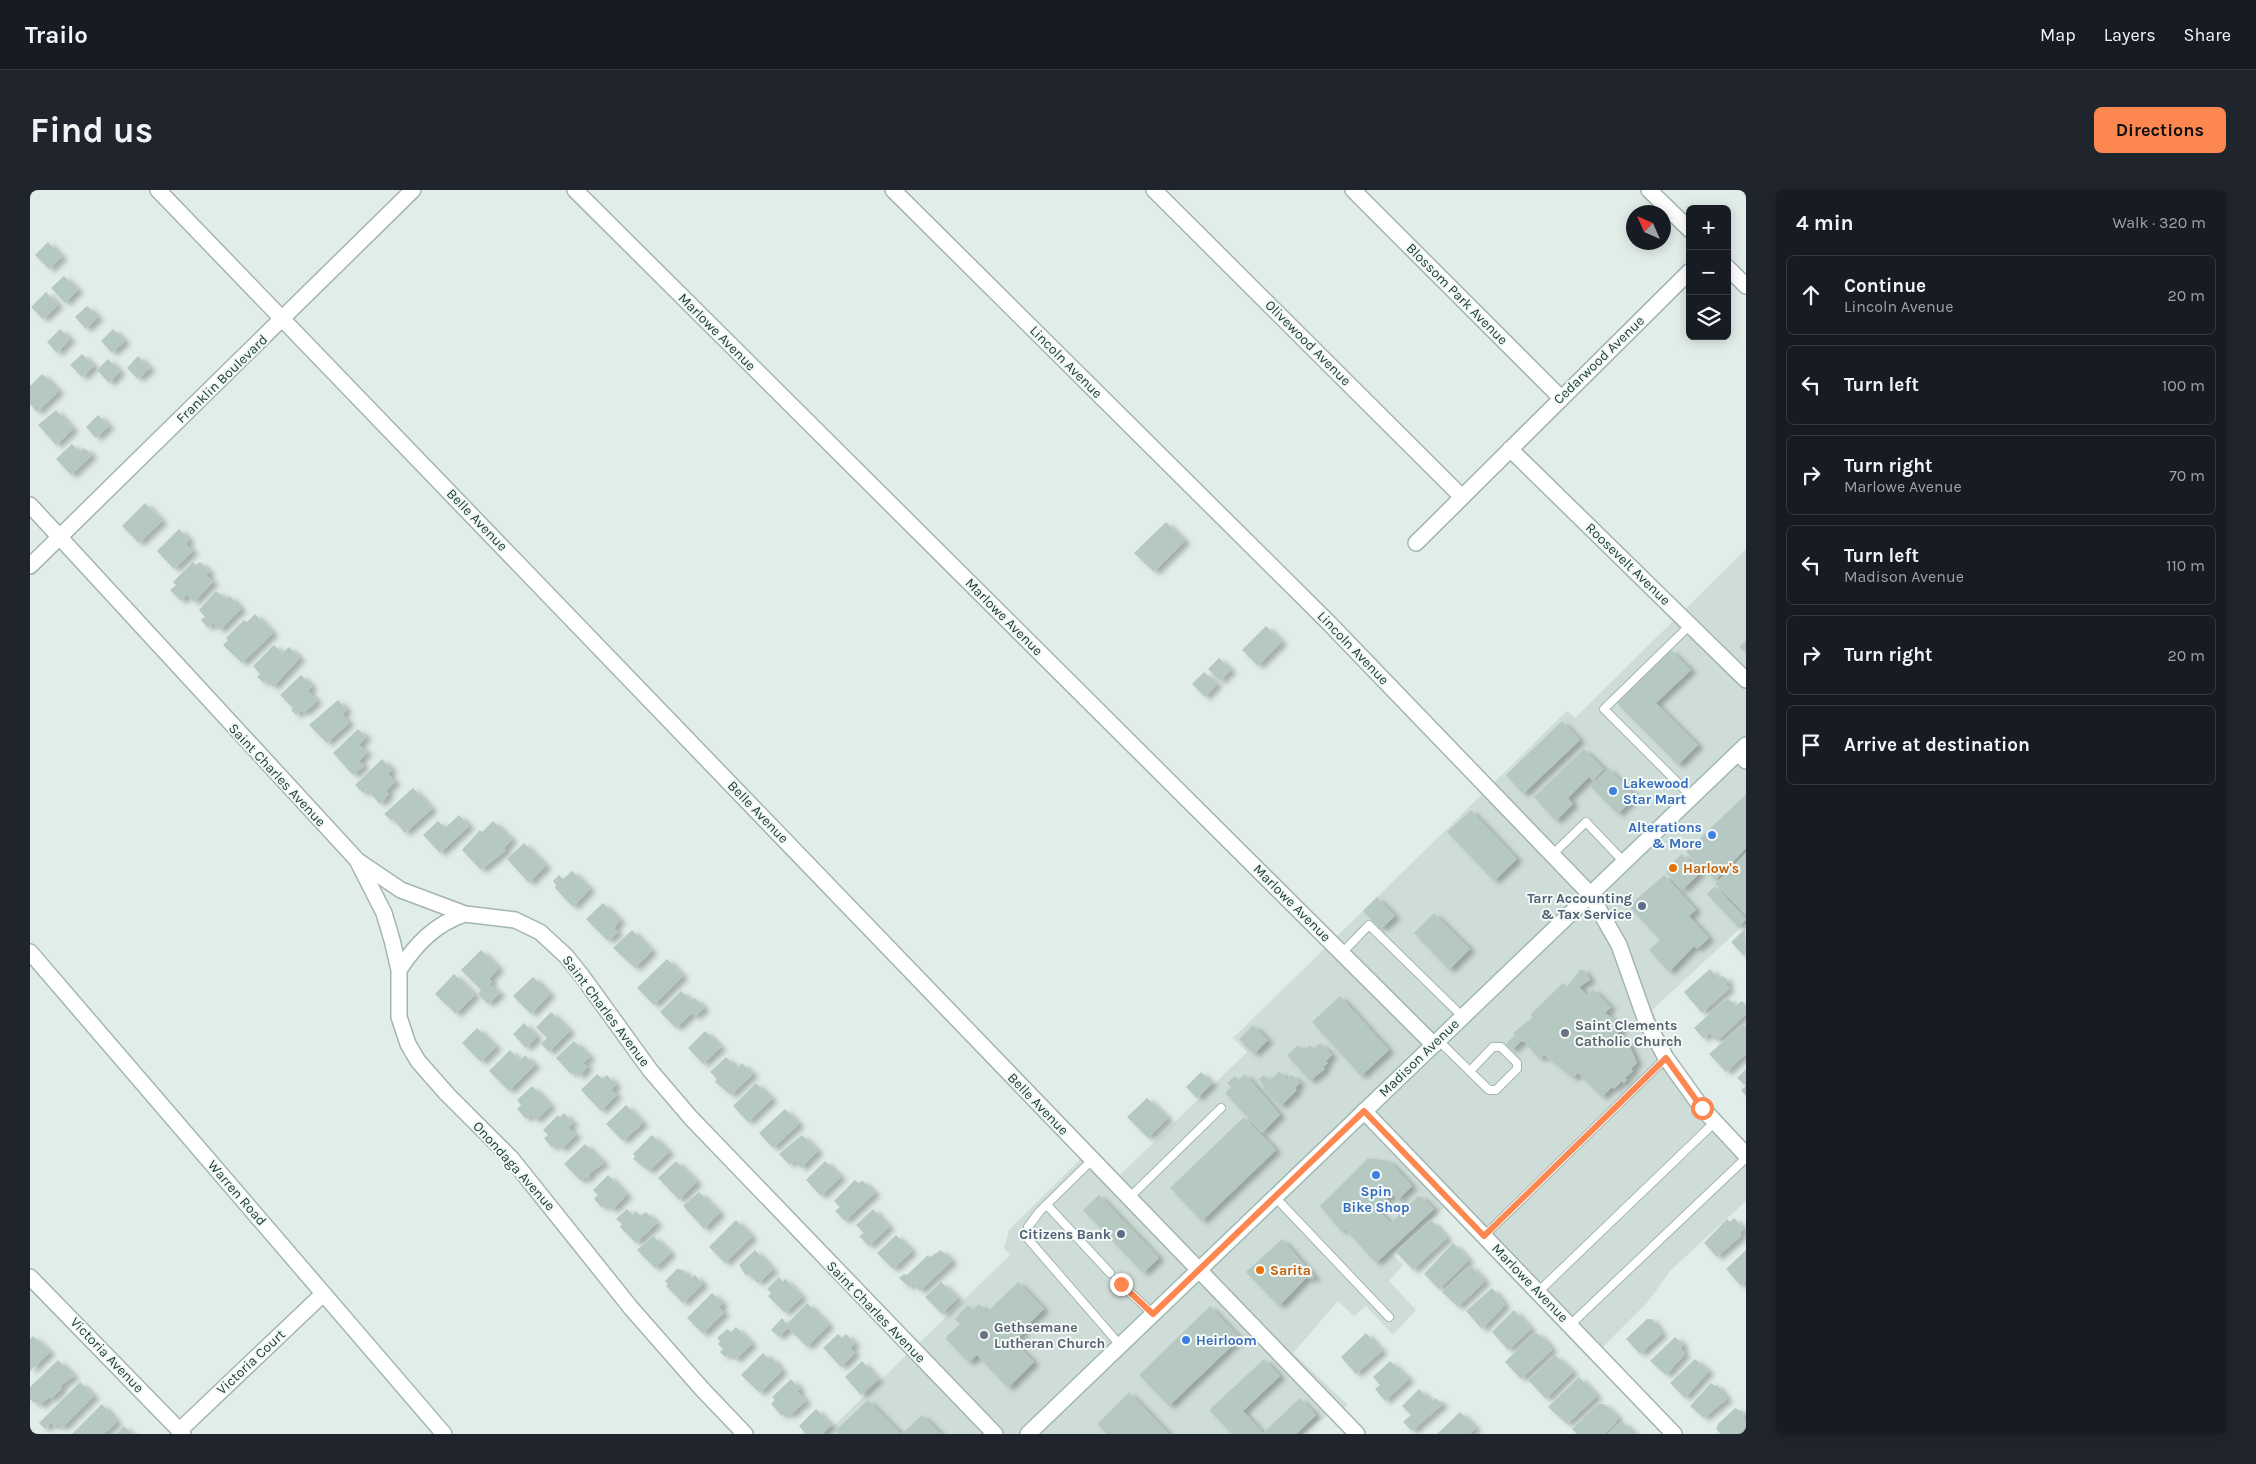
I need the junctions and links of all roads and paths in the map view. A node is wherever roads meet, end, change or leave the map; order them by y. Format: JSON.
{"nodes":[{"id":1,"x":158,"y":190,"type":"edge"},
{"id":2,"x":413,"y":190,"type":"edge"},
{"id":3,"x":575,"y":190,"type":"edge"},
{"id":4,"x":893,"y":190,"type":"edge"},
{"id":5,"x":1154,"y":190,"type":"edge"},
{"id":6,"x":1353,"y":190,"type":"edge"},
{"id":7,"x":1649,"y":190,"type":"edge"},
{"id":8,"x":1686,"y":226,"type":"edge"},
{"id":9,"x":1731,"y":271,"type":"edge"},
{"id":10,"x":1686,"y":275,"type":"edge"},
{"id":11,"x":1746,"y":286,"type":"edge"},
{"id":12,"x":284,"y":318,"type":"junction"},
{"id":13,"x":1561,"y":398,"type":"junction"},
{"id":14,"x":1510,"y":449,"type":"junction"},
{"id":15,"x":1462,"y":497,"type":"junction"},
{"id":16,"x":30,"y":505,"type":"edge"},
{"id":17,"x":59,"y":538,"type":"junction"},
{"id":18,"x":1416,"y":543,"type":"dead end"},
{"id":19,"x":30,"y":566,"type":"edge"},
{"id":20,"x":1690,"y":625,"type":"junction"},
{"id":21,"x":1746,"y":680,"type":"edge"},
{"id":22,"x":1743,"y":753,"type":"edge"},
{"id":23,"x":1692,"y":797,"type":"junction"},
{"id":24,"x":1552,"y":855,"type":"junction"},
{"id":25,"x":358,"y":861,"type":"junction"},
{"id":26,"x":1624,"y":862,"type":"junction"},
{"id":27,"x":1590,"y":894,"type":"junction"},
{"id":28,"x":465,"y":914,"type":"junction"},
{"id":29,"x":30,"y":952,"type":"edge"},
{"id":30,"x":1342,"y":953,"type":"junction"},
{"id":31,"x":399,"y":970,"type":"junction"},
{"id":32,"x":1463,"y":1017,"type":"junction"},
{"id":33,"x":1436,"y":1042,"type":"junction"},
{"id":34,"x":1666,"y":1058,"type":"junction"},
{"id":35,"x":1470,"y":1071,"type":"junction"},
{"id":36,"x":1221,"y":1108,"type":"dead end"},
{"id":37,"x":1364,"y":1111,"type":"junction"},
{"id":38,"x":1715,"y":1122,"type":"junction"},
{"id":39,"x":1746,"y":1156,"type":"edge"},
{"id":40,"x":1092,"y":1160,"type":"junction"},
{"id":41,"x":1275,"y":1197,"type":"junction"},
{"id":42,"x":1129,"y":1198,"type":"junction"},
{"id":43,"x":1047,"y":1205,"type":"junction"},
{"id":44,"x":1484,"y":1236,"type":"junction"},
{"id":45,"x":1198,"y":1270,"type":"junction"},
{"id":46,"x":1110,"y":1273,"type":"dead end"},
{"id":47,"x":30,"y":1277,"type":"edge"},
{"id":48,"x":1121,"y":1284,"type":"dead end"},
{"id":49,"x":1538,"y":1292,"type":"junction"},
{"id":50,"x":323,"y":1294,"type":"junction"},
{"id":51,"x":1153,"y":1314,"type":"junction"},
{"id":52,"x":1389,"y":1317,"type":"dead end"},
{"id":53,"x":1570,"y":1326,"type":"junction"},
{"id":54,"x":1120,"y":1345,"type":"junction"},
{"id":55,"x":181,"y":1432,"type":"edge"},
{"id":56,"x":444,"y":1434,"type":"edge"},
{"id":57,"x":745,"y":1434,"type":"edge"},
{"id":58,"x":995,"y":1434,"type":"edge"},
{"id":59,"x":1028,"y":1434,"type":"edge"},
{"id":60,"x":1357,"y":1434,"type":"edge"},
{"id":61,"x":1674,"y":1434,"type":"edge"}],
"edges":[{"from":1,"to":12,"type":"street","name":"Belle Avenue"},
{"from":2,"to":12,"type":"street","name":"Franklin Boulevard"},
{"from":3,"to":30,"type":"street","name":"Marlowe Avenue"},
{"from":4,"to":24,"type":"street","name":"Lincoln Avenue"},
{"from":5,"to":15,"type":"street","name":"Olivewood Avenue"},
{"from":6,"to":13,"type":"street","name":"Blossom Park Avenue"},
{"from":7,"to":8,"type":"street"},
{"from":9,"to":11,"type":"street"},
{"from":10,"to":13,"type":"street","name":"Cedarwood Avenue"},
{"from":12,"to":17,"type":"street","name":"Franklin Boulevard"},
{"from":12,"to":40,"type":"street","name":"Belle Avenue"},
{"from":13,"to":14,"type":"street","name":"Cedarwood Avenue"},
{"from":14,"to":15,"type":"street"},
{"from":14,"to":20,"type":"street","name":"Roosevelt Avenue"},
{"from":15,"to":18,"type":"street"},
{"from":16,"to":17,"type":"street","name":"Saint Charles Avenue"},
{"from":17,"to":19,"type":"street","name":"Franklin Boulevard"},
{"from":17,"to":25,"type":"street","name":"Saint Charles Avenue"},
{"from":20,"to":21,"type":"street","name":"Roosevelt Avenue"},
{"from":20,"to":23,"type":"lane"},
{"from":22,"to":23,"type":"street","name":"Madison Avenue"},
{"from":23,"to":26,"type":"street","name":"Madison Avenue"},
{"from":24,"to":26,"type":"lane"},
{"from":24,"to":27,"type":"street","name":"Lincoln Avenue"},
{"from":25,"to":28,"type":"street","name":"Saint Charles Avenue"},
{"from":25,"to":31,"type":"street","name":"Onondaga Avenue"},
{"from":26,"to":27,"type":"street","name":"Madison Avenue"},
{"from":27,"to":32,"type":"street","name":"Madison Avenue"},
{"from":27,"to":34,"type":"street","name":"Lincoln Avenue"},
{"from":28,"to":31,"type":"street"},
{"from":28,"to":58,"type":"street","name":"Saint Charles Avenue"},
{"from":29,"to":50,"type":"street","name":"Warren Road"},
{"from":30,"to":32,"type":"lane"},
{"from":30,"to":33,"type":"street","name":"Marlowe Avenue"},
{"from":31,"to":57,"type":"street","name":"Onondaga Avenue"},
{"from":32,"to":33,"type":"street","name":"Madison Avenue"},
{"from":33,"to":35,"type":"lane"},
{"from":33,"to":37,"type":"street","name":"Madison Avenue"},
{"from":34,"to":38,"type":"street","name":"Lincoln Avenue"},
{"from":34,"to":44,"type":"lane"},
{"from":35,"to":35,"type":"lane"},
{"from":36,"to":42,"type":"lane"},
{"from":37,"to":41,"type":"street","name":"Madison Avenue"},
{"from":37,"to":44,"type":"street","name":"Marlowe Avenue"},
{"from":38,"to":39,"type":"street","name":"Lincoln Avenue"},
{"from":38,"to":49,"type":"lane"},
{"from":39,"to":53,"type":"lane"},
{"from":40,"to":42,"type":"street","name":"Belle Avenue"},
{"from":40,"to":43,"type":"lane"},
{"from":41,"to":45,"type":"street","name":"Madison Avenue"},
{"from":41,"to":52,"type":"lane"},
{"from":42,"to":45,"type":"street","name":"Belle Avenue"},
{"from":43,"to":46,"type":"lane"},
{"from":43,"to":54,"type":"lane"},
{"from":44,"to":49,"type":"street","name":"Marlowe Avenue"},
{"from":45,"to":51,"type":"street","name":"Madison Avenue"},
{"from":45,"to":60,"type":"street","name":"Belle Avenue"},
{"from":47,"to":55,"type":"street","name":"Victoria Avenue"},
{"from":48,"to":51,"type":"lane"},
{"from":49,"to":53,"type":"street","name":"Marlowe Avenue"},
{"from":50,"to":55,"type":"street","name":"Victoria Court"},
{"from":50,"to":56,"type":"street","name":"Warren Road"},
{"from":51,"to":54,"type":"street","name":"Madison Avenue"},
{"from":53,"to":61,"type":"street","name":"Marlowe Avenue"},
{"from":54,"to":59,"type":"street","name":"Madison Avenue"}]}
